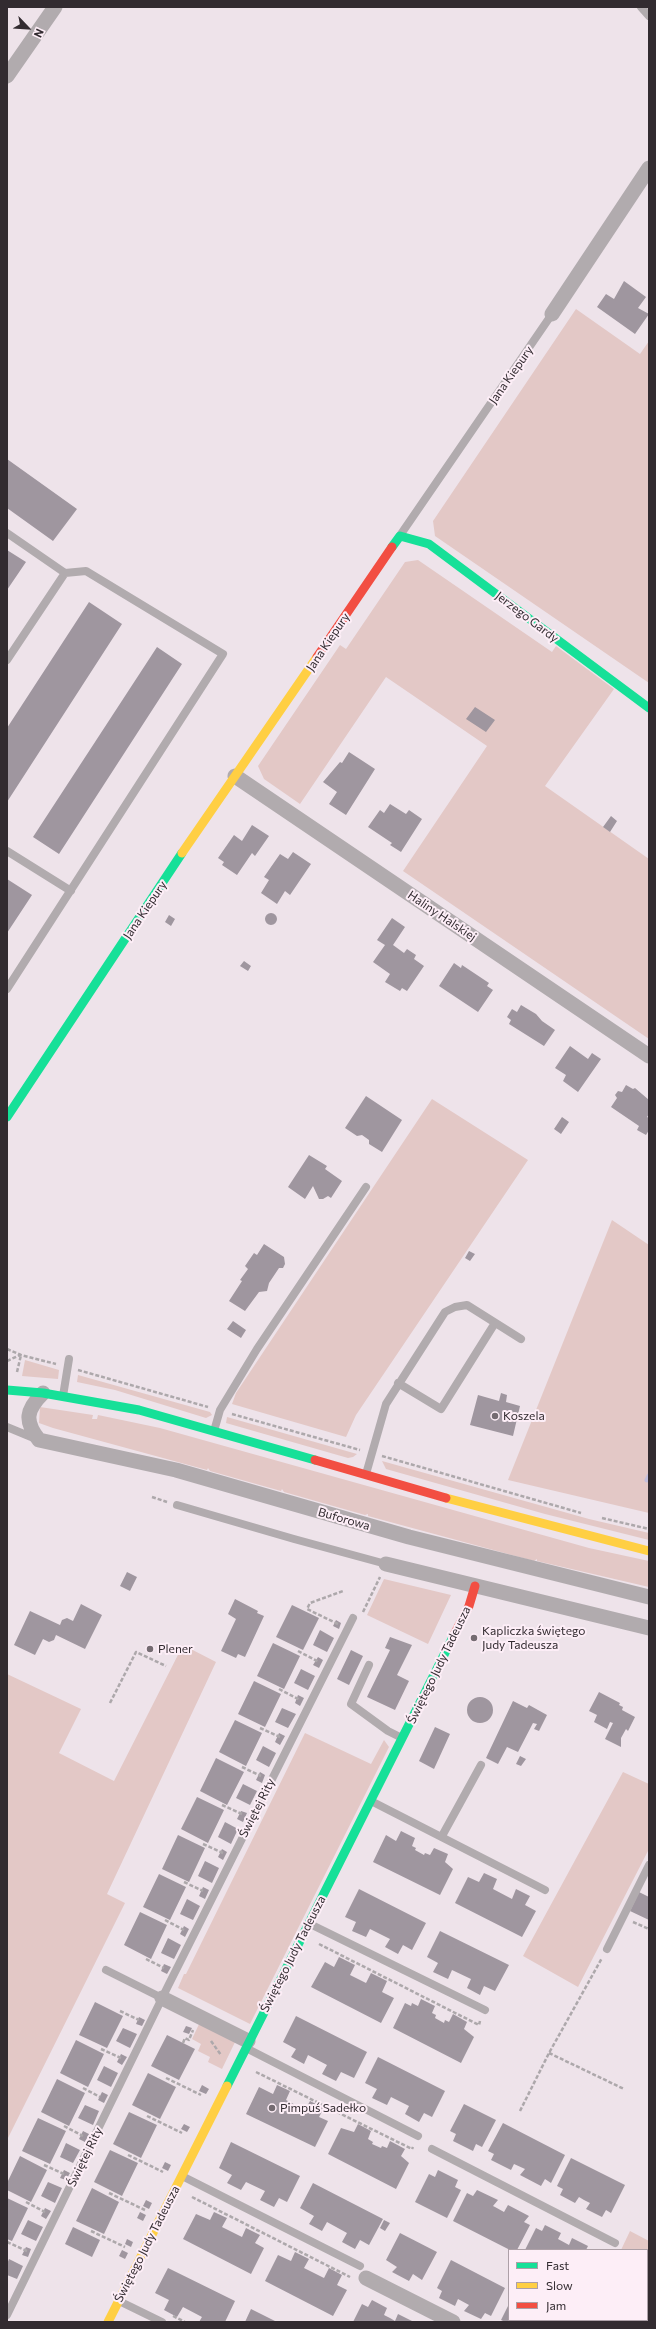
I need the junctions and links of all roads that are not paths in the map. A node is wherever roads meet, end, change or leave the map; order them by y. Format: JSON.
{"nodes":[{"id":1,"x":55,"y":7,"type":"edge"},
{"id":2,"x":641,"y":7,"type":"edge"},
{"id":3,"x":649,"y":16,"type":"edge"},
{"id":4,"x":7,"y":76,"type":"edge"},
{"id":5,"x":649,"y":168,"type":"edge"},
{"id":6,"x":552,"y":314,"type":"joint"},
{"id":7,"x":7,"y":533,"type":"edge"},
{"id":8,"x":400,"y":536,"type":"junction"},
{"id":9,"x":65,"y":573,"type":"junction"},
{"id":10,"x":7,"y":660,"type":"edge"},
{"id":11,"x":649,"y":708,"type":"edge"},
{"id":12,"x":235,"y":776,"type":"junction"},
{"id":13,"x":7,"y":851,"type":"edge"},
{"id":14,"x":71,"y":891,"type":"junction"},
{"id":15,"x":7,"y":989,"type":"edge"},
{"id":16,"x":649,"y":1056,"type":"edge"},
{"id":17,"x":7,"y":1116,"type":"edge"},
{"id":18,"x":366,"y":1186,"type":"dead end"},
{"id":19,"x":495,"y":1322,"type":"junction"},
{"id":20,"x":521,"y":1339,"type":"dead end"},
{"id":21,"x":68,"y":1363,"type":"road end"},
{"id":22,"x":398,"y":1383,"type":"junction"},
{"id":23,"x":7,"y":1390,"type":"edge"},
{"id":24,"x":43,"y":1393,"type":"junction"},
{"id":25,"x":63,"y":1397,"type":"junction"},
{"id":26,"x":7,"y":1427,"type":"edge"},
{"id":27,"x":214,"y":1431,"type":"junction"},
{"id":28,"x":39,"y":1440,"type":"junction"},
{"id":29,"x":366,"y":1474,"type":"junction"},
{"id":30,"x":177,"y":1505,"type":"dead end"},
{"id":31,"x":649,"y":1551,"type":"edge"},
{"id":32,"x":386,"y":1564,"type":"joint"},
{"id":33,"x":475,"y":1586,"type":"junction"},
{"id":34,"x":649,"y":1597,"type":"edge"},
{"id":35,"x":353,"y":1618,"type":"road end"},
{"id":36,"x":649,"y":1628,"type":"edge"},
{"id":37,"x":369,"y":1665,"type":"dead end"},
{"id":38,"x":402,"y":1738,"type":"junction"},
{"id":39,"x":481,"y":1765,"type":"dead end"},
{"id":40,"x":371,"y":1801,"type":"junction"},
{"id":41,"x":442,"y":1836,"type":"junction"},
{"id":42,"x":649,"y":1865,"type":"edge"},
{"id":43,"x":545,"y":1890,"type":"dead end"},
{"id":44,"x":309,"y":1924,"type":"junction"},
{"id":45,"x":607,"y":1949,"type":"road end"},
{"id":46,"x":106,"y":1970,"type":"dead end"},
{"id":47,"x":162,"y":1998,"type":"junction"},
{"id":48,"x":485,"y":2010,"type":"dead end"},
{"id":49,"x":247,"y":2044,"type":"junction"},
{"id":50,"x":418,"y":2136,"type":"dead end"},
{"id":51,"x":432,"y":2149,"type":"dead end"},
{"id":52,"x":180,"y":2177,"type":"junction"},
{"id":53,"x":615,"y":2243,"type":"dead end"},
{"id":54,"x":360,"y":2274,"type":"joint"},
{"id":55,"x":118,"y":2301,"type":"junction"},
{"id":56,"x":7,"y":2315,"type":"edge"},
{"id":57,"x":108,"y":2322,"type":"edge"},
{"id":58,"x":162,"y":2322,"type":"edge"},
{"id":59,"x":453,"y":2322,"type":"edge"}],
"edges":[{"from":1,"to":4,"type":"street"},
{"from":2,"to":3,"type":"lane"},
{"from":5,"to":6,"type":"street","name":"Jana Kiepury"},
{"from":6,"to":8,"type":"lane","name":"Jana Kiepury"},
{"from":7,"to":9,"type":"lane"},
{"from":8,"to":11,"type":"street","name":"Jerzego Gardy"},
{"from":8,"to":12,"type":"street","name":"Jana Kiepury"},
{"from":9,"to":10,"type":"lane"},
{"from":9,"to":14,"type":"lane"},
{"from":12,"to":16,"type":"street","name":"Haliny Halskiej"},
{"from":12,"to":17,"type":"street","name":"Jana Kiepury"},
{"from":13,"to":14,"type":"lane"},
{"from":14,"to":15,"type":"lane"},
{"from":18,"to":27,"type":"lane"},
{"from":19,"to":20,"type":"lane"},
{"from":19,"to":22,"type":"lane"},
{"from":19,"to":22,"type":"lane"},
{"from":21,"to":25,"type":"lane"},
{"from":22,"to":29,"type":"lane"},
{"from":23,"to":24,"type":"street"},
{"from":24,"to":25,"type":"street"},
{"from":24,"to":28,"type":"street"},
{"from":25,"to":27,"type":"street"},
{"from":26,"to":28,"type":"lane","name":"Buforowa"},
{"from":27,"to":29,"type":"street"},
{"from":28,"to":34,"type":"street","name":"Buforowa"},
{"from":29,"to":31,"type":"street"},
{"from":30,"to":32,"type":"lane"},
{"from":32,"to":33,"type":"street"},
{"from":33,"to":36,"type":"street"},
{"from":33,"to":38,"type":"street","name":"Świętego Judy Tadeusza"},
{"from":35,"to":47,"type":"lane","name":"Świętej Rity"},
{"from":37,"to":38,"type":"lane"},
{"from":38,"to":40,"type":"street","name":"Świętego Judy Tadeusza"},
{"from":39,"to":41,"type":"lane"},
{"from":40,"to":41,"type":"lane"},
{"from":40,"to":44,"type":"street","name":"Świętego Judy Tadeusza"},
{"from":41,"to":43,"type":"lane"},
{"from":42,"to":45,"type":"lane"},
{"from":44,"to":48,"type":"lane"},
{"from":44,"to":49,"type":"street","name":"Świętego Judy Tadeusza"},
{"from":46,"to":47,"type":"lane"},
{"from":47,"to":49,"type":"street"},
{"from":47,"to":56,"type":"lane","name":"Świętej Rity"},
{"from":49,"to":50,"type":"lane"},
{"from":49,"to":52,"type":"street","name":"Świętego Judy Tadeusza"},
{"from":51,"to":53,"type":"lane"},
{"from":52,"to":54,"type":"lane"},
{"from":52,"to":55,"type":"street","name":"Świętego Judy Tadeusza"},
{"from":54,"to":59,"type":"street"},
{"from":55,"to":57,"type":"street","name":"Świętego Judy Tadeusza"},
{"from":55,"to":58,"type":"lane"}]}
